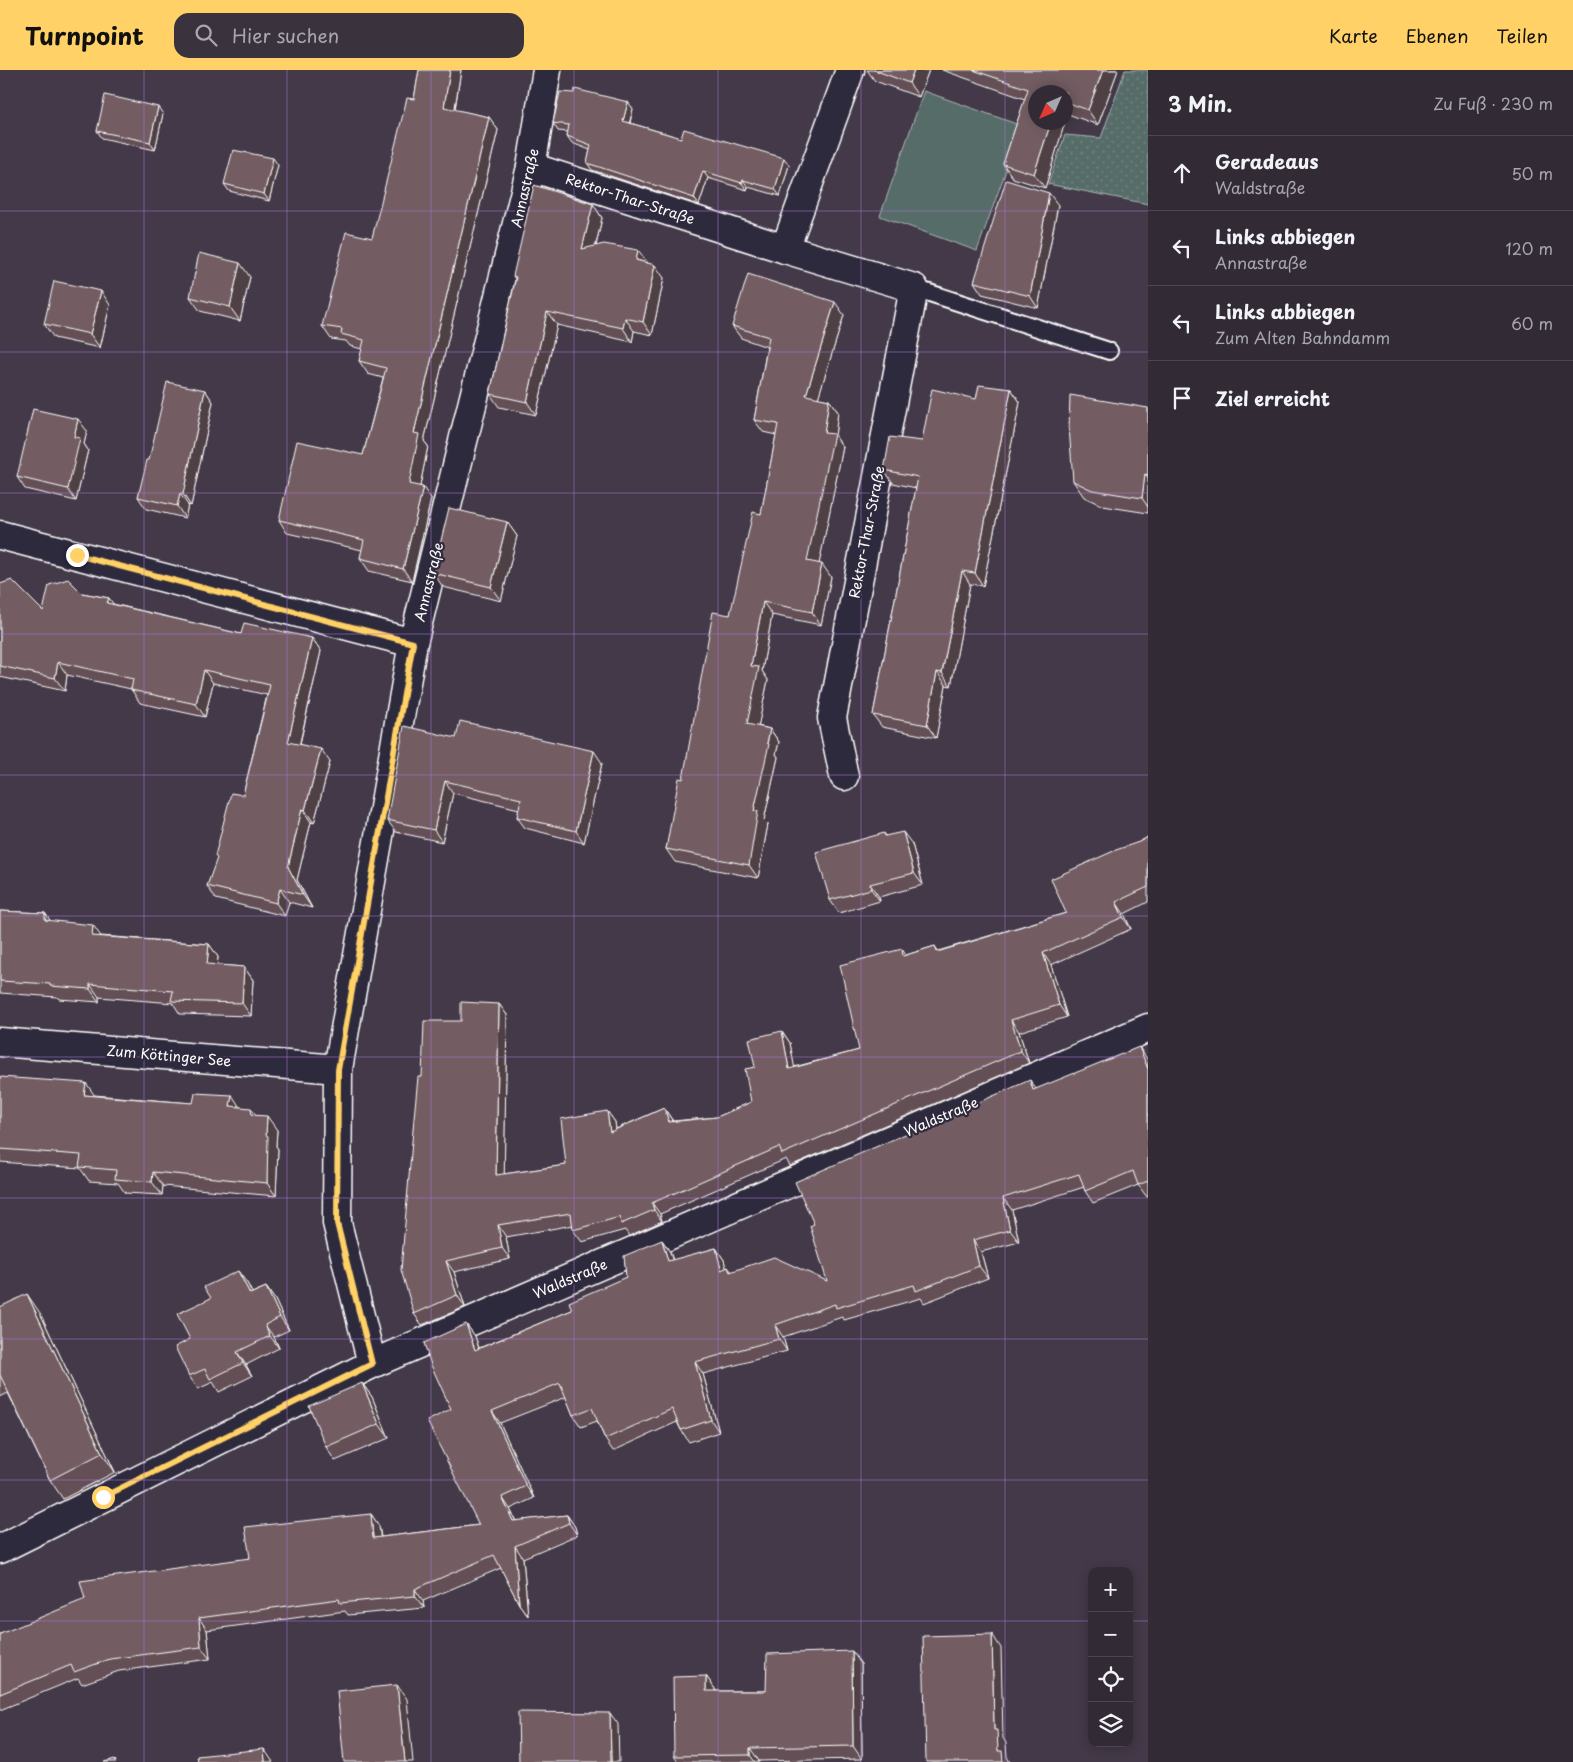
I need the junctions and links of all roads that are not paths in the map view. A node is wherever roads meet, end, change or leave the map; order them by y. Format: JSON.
{"nodes":[{"id":1,"x":547,"y":70,"type":"edge"},
{"id":2,"x":850,"y":70,"type":"edge"},
{"id":3,"x":531,"y":168,"type":"junction"},
{"id":4,"x":785,"y":249,"type":"junction"},
{"id":5,"x":914,"y":288,"type":"junction"},
{"id":6,"x":1109,"y":351,"type":"dead end"},
{"id":7,"x":0,"y":535,"type":"edge"},
{"id":8,"x":413,"y":643,"type":"junction"},
{"id":9,"x":844,"y":776,"type":"dead end"},
{"id":10,"x":1148,"y":1028,"type":"edge"},
{"id":11,"x":0,"y":1042,"type":"edge"},
{"id":12,"x":338,"y":1070,"type":"junction"},
{"id":13,"x":372,"y":1364,"type":"junction"},
{"id":14,"x":0,"y":1549,"type":"edge"}],
"edges":[{"from":1,"to":3,"type":"street","name":"Annastraße"},
{"from":2,"to":4,"type":"street"},
{"from":3,"to":4,"type":"street","name":"Rektor-Thar-Straße"},
{"from":3,"to":8,"type":"street","name":"Annastraße"},
{"from":4,"to":5,"type":"street","name":"Rektor-Thar-Straße"},
{"from":5,"to":6,"type":"lane","name":"Rektor-Thar-Straße"},
{"from":5,"to":9,"type":"street","name":"Rektor-Thar-Straße"},
{"from":7,"to":8,"type":"street"},
{"from":8,"to":12,"type":"street","name":"Annastraße"},
{"from":10,"to":13,"type":"street","name":"Waldstraße"},
{"from":11,"to":12,"type":"street","name":"Zum Köttinger See"},
{"from":12,"to":13,"type":"street","name":"Annastraße"},
{"from":13,"to":14,"type":"street","name":"Waldstraße"}]}
